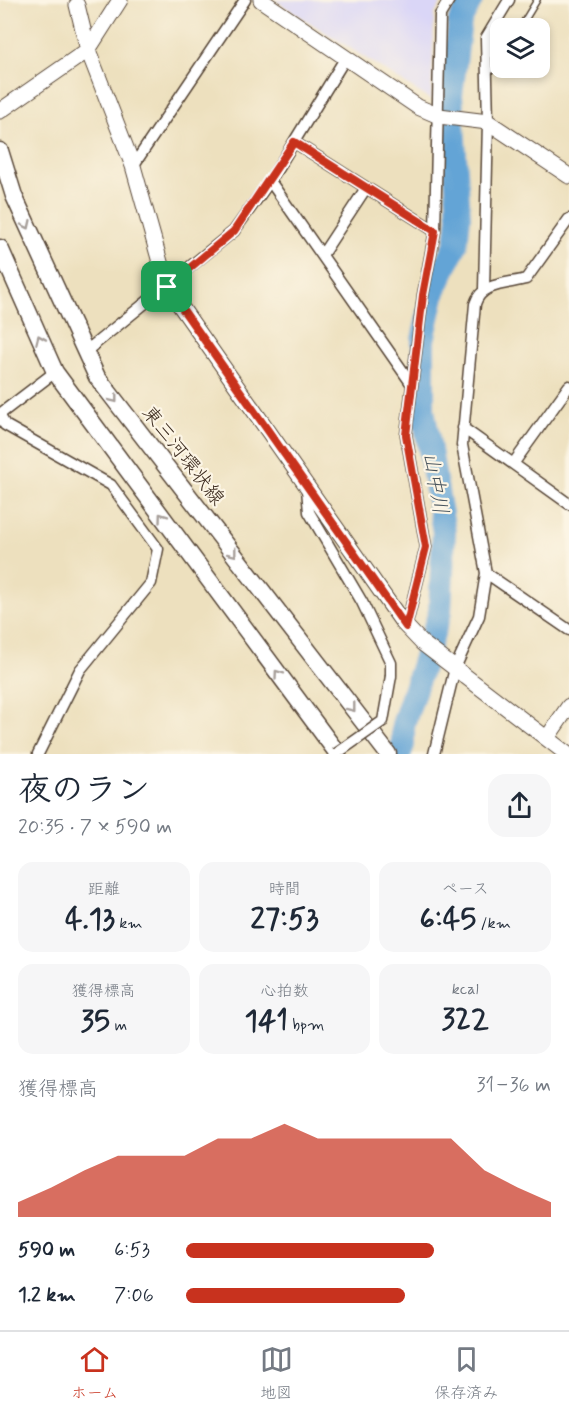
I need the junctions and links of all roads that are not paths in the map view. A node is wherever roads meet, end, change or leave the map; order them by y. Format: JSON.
{"nodes":[{"id":1,"x":120,"y":0,"type":"edge"},
{"id":2,"x":245,"y":0,"type":"edge"},
{"id":3,"x":261,"y":0,"type":"edge"},
{"id":4,"x":449,"y":0,"type":"edge"},
{"id":5,"x":509,"y":0,"type":"edge"},
{"id":6,"x":537,"y":0,"type":"edge"},
{"id":7,"x":77,"y":3,"type":"edge"},
{"id":8,"x":526,"y":18,"type":"edge"},
{"id":9,"x":88,"y":50,"type":"junction"},
{"id":10,"x":346,"y":57,"type":"junction"},
{"id":11,"x":486,"y":70,"type":"junction"},
{"id":12,"x":490,"y":70,"type":"edge"},
{"id":13,"x":0,"y":111,"type":"edge"},
{"id":14,"x":442,"y":116,"type":"junction"},
{"id":15,"x":483,"y":121,"type":"junction"},
{"id":16,"x":294,"y":142,"type":"junction"},
{"id":17,"x":0,"y":151,"type":"edge"},
{"id":18,"x":133,"y":166,"type":"junction"},
{"id":19,"x":569,"y":176,"type":"edge"},
{"id":20,"x":270,"y":181,"type":"junction"},
{"id":21,"x":366,"y":188,"type":"junction"},
{"id":22,"x":569,"y":219,"type":"edge"},
{"id":23,"x":435,"y":231,"type":"junction"},
{"id":24,"x":0,"y":248,"type":"edge"},
{"id":25,"x":322,"y":255,"type":"junction"},
{"id":26,"x":167,"y":287,"type":"junction"},
{"id":27,"x":484,"y":289,"type":"junction"},
{"id":28,"x":85,"y":352,"type":"junction"},
{"id":29,"x":55,"y":372,"type":"junction"},
{"id":30,"x":411,"y":384,"type":"junction"},
{"id":31,"x":569,"y":386,"type":"edge"},
{"id":32,"x":0,"y":415,"type":"edge"},
{"id":33,"x":463,"y":428,"type":"junction"},
{"id":34,"x":513,"y":465,"type":"junction"},
{"id":35,"x":307,"y":488,"type":"junction"},
{"id":36,"x":569,"y":504,"type":"edge"},
{"id":37,"x":486,"y":573,"type":"junction"},
{"id":38,"x":406,"y":627,"type":"junction"},
{"id":39,"x":569,"y":630,"type":"edge"},
{"id":40,"x":452,"y":666,"type":"junction"},
{"id":41,"x":569,"y":706,"type":"edge"},
{"id":42,"x":547,"y":738,"type":"junction"},
{"id":43,"x":38,"y":754,"type":"edge"},
{"id":44,"x":337,"y":754,"type":"edge"},
{"id":45,"x":388,"y":754,"type":"edge"},
{"id":46,"x":434,"y":754,"type":"edge"},
{"id":47,"x":567,"y":754,"type":"edge"}],
"edges":[{"from":1,"to":9,"type":"street"},
{"from":2,"to":18,"type":"street"},
{"from":3,"to":10,"type":"street"},
{"from":4,"to":14,"type":"street"},
{"from":5,"to":11,"type":"street"},
{"from":6,"to":8,"type":"lane"},
{"from":7,"to":9,"type":"street"},
{"from":9,"to":13,"type":"street"},
{"from":9,"to":18,"type":"street"},
{"from":10,"to":14,"type":"street"},
{"from":10,"to":16,"type":"street"},
{"from":11,"to":12,"type":"lane"},
{"from":11,"to":15,"type":"street"},
{"from":14,"to":15,"type":"street"},
{"from":14,"to":23,"type":"street"},
{"from":15,"to":19,"type":"street"},
{"from":15,"to":27,"type":"street"},
{"from":16,"to":20,"type":"street"},
{"from":16,"to":21,"type":"street"},
{"from":17,"to":28,"type":"main road","name":"東三河環状線","one_way":true},
{"from":18,"to":26,"type":"street"},
{"from":20,"to":25,"type":"street"},
{"from":20,"to":26,"type":"street"},
{"from":21,"to":23,"type":"street"},
{"from":21,"to":25,"type":"street"},
{"from":22,"to":27,"type":"street"},
{"from":23,"to":30,"type":"street"},
{"from":29,"to":24,"type":"main road","one_way":true},
{"from":25,"to":30,"type":"street"},
{"from":26,"to":28,"type":"street"},
{"from":26,"to":35,"type":"street"},
{"from":27,"to":33,"type":"street"},
{"from":28,"to":45,"type":"main road","name":"東三河環状線","one_way":true},
{"from":29,"to":32,"type":"street"},
{"from":44,"to":29,"type":"main road","one_way":true},
{"from":30,"to":38,"type":"street"},
{"from":31,"to":34,"type":"street"},
{"from":32,"to":43,"type":"street"},
{"from":33,"to":34,"type":"street"},
{"from":33,"to":37,"type":"street"},
{"from":34,"to":36,"type":"street"},
{"from":35,"to":38,"type":"street"},
{"from":35,"to":44,"type":"street","bridge":true},
{"from":37,"to":39,"type":"street"},
{"from":37,"to":40,"type":"street"},
{"from":38,"to":40,"type":"street"},
{"from":40,"to":42,"type":"street"},
{"from":40,"to":46,"type":"street"},
{"from":41,"to":42,"type":"street"},
{"from":42,"to":47,"type":"street"}]}
